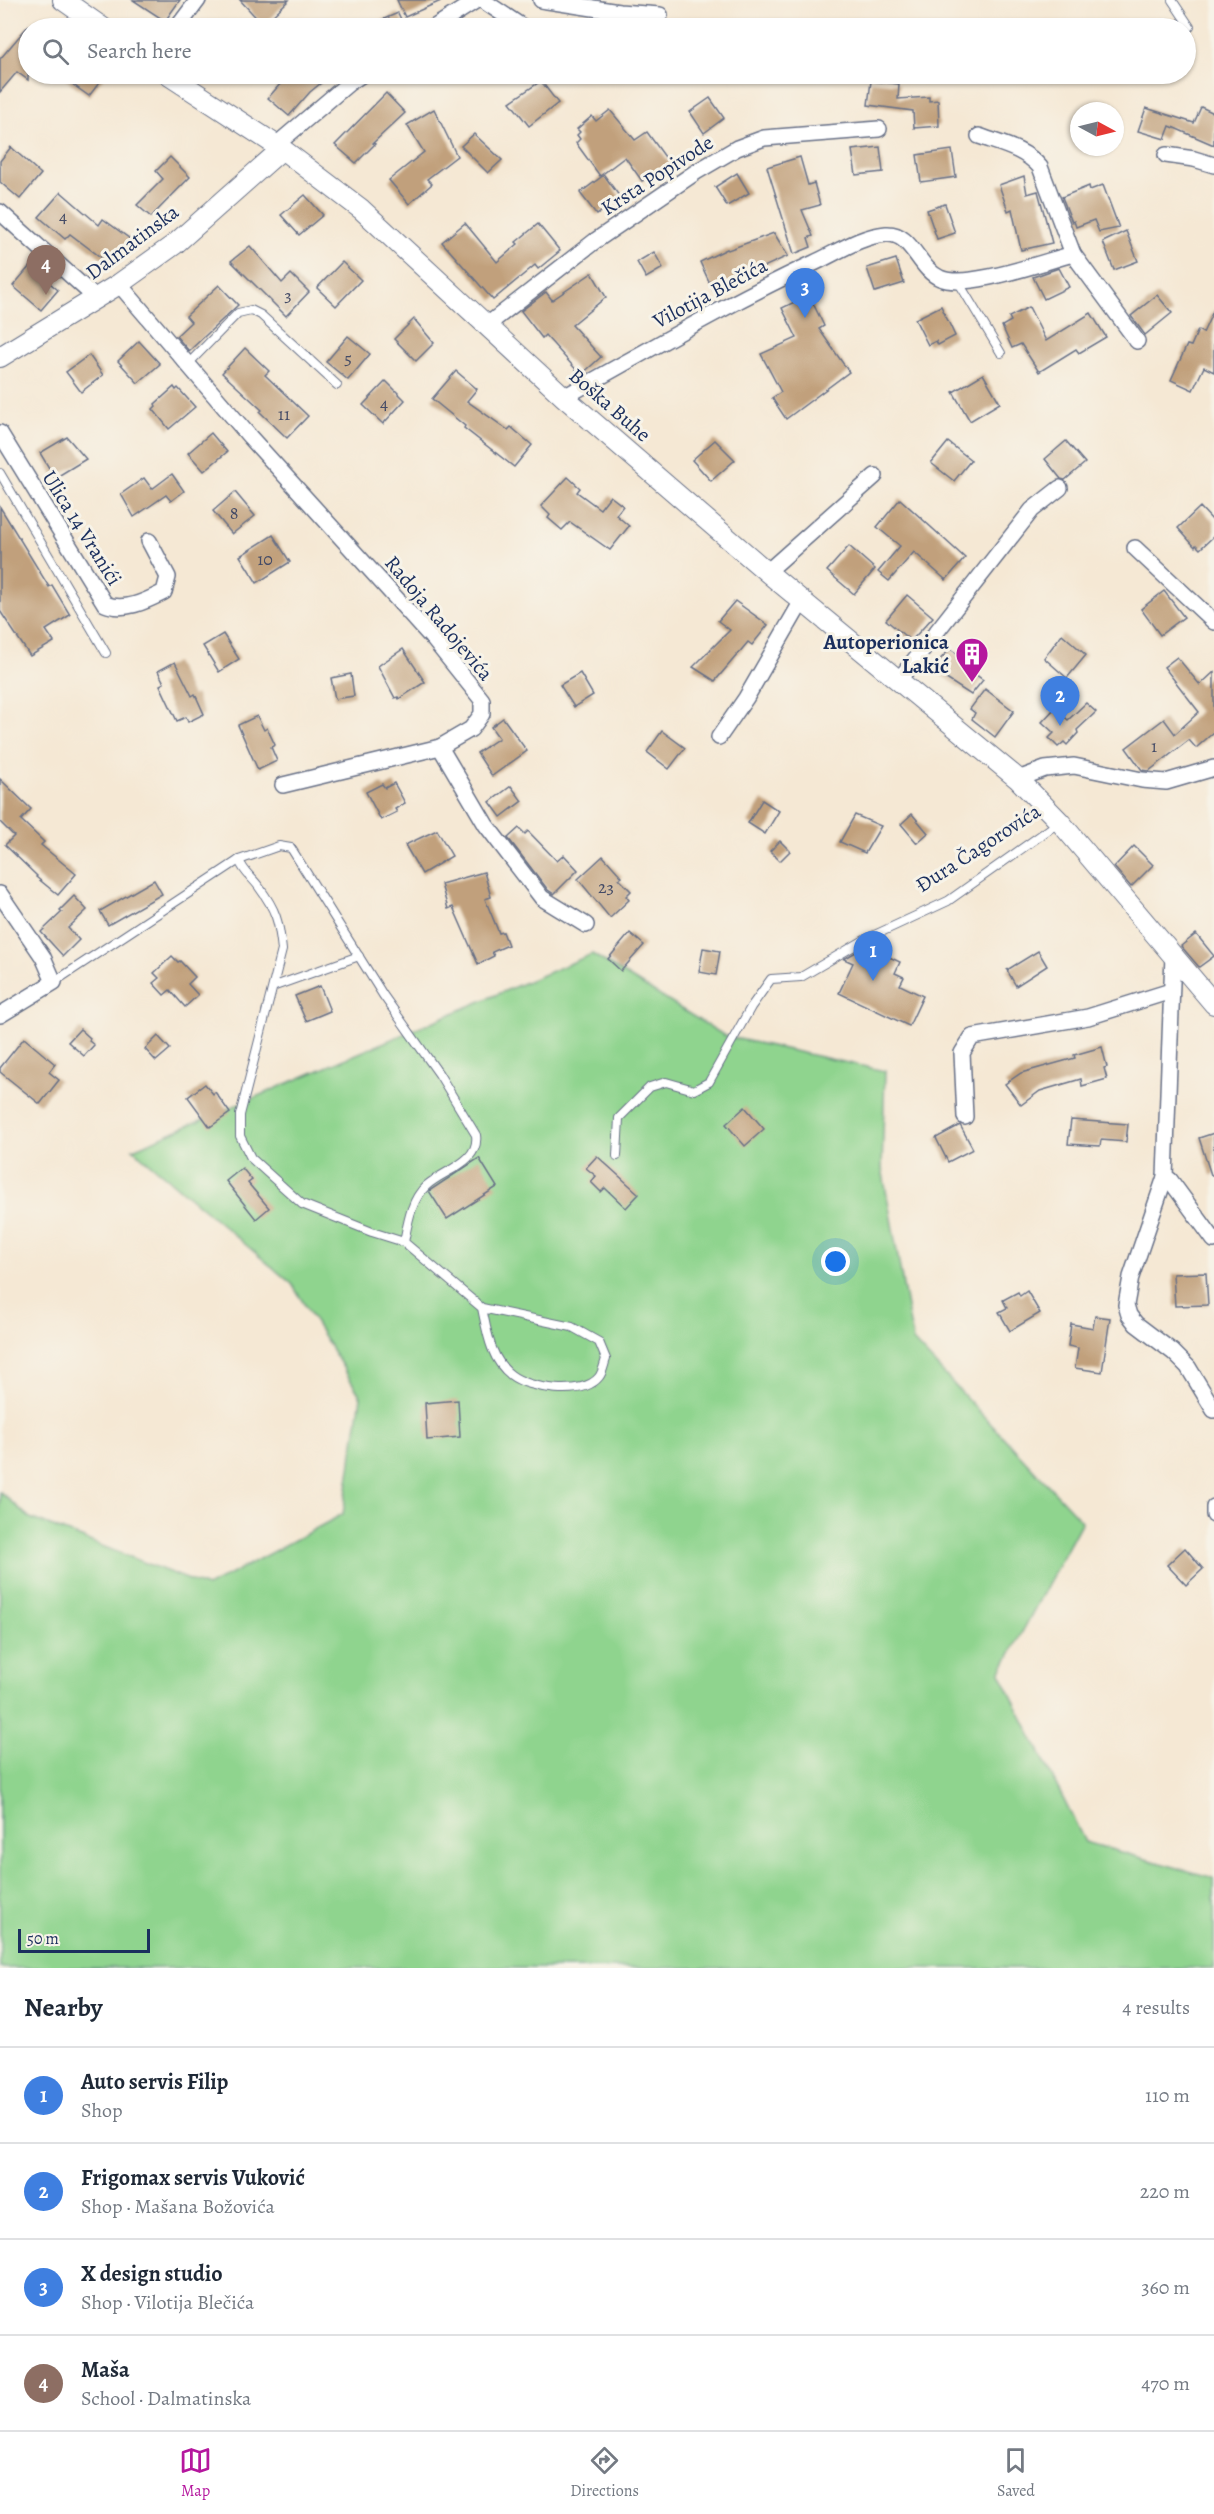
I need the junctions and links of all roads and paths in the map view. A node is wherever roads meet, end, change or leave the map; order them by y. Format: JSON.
{"nodes":[{"id":1,"x":63,"y":0,"type":"edge"},
{"id":2,"x":198,"y":0,"type":"edge"},
{"id":3,"x":477,"y":0,"type":"edge"},
{"id":4,"x":482,"y":0,"type":"edge"},
{"id":5,"x":541,"y":0,"type":"edge"},
{"id":6,"x":1172,"y":0,"type":"edge"},
{"id":7,"x":660,"y":15,"type":"dead end"},
{"id":8,"x":89,"y":18,"type":"edge"},
{"id":9,"x":184,"y":18,"type":"edge"},
{"id":10,"x":449,"y":18,"type":"edge"},
{"id":11,"x":509,"y":18,"type":"edge"},
{"id":12,"x":1184,"y":18,"type":"edge"},
{"id":13,"x":182,"y":84,"type":"edge"},
{"id":14,"x":348,"y":84,"type":"edge"},
{"id":15,"x":879,"y":129,"type":"dead end"},
{"id":16,"x":980,"y":136,"type":"dead end"},
{"id":17,"x":279,"y":147,"type":"junction"},
{"id":18,"x":1166,"y":155,"type":"dead end"},
{"id":19,"x":1214,"y":165,"type":"edge"},
{"id":20,"x":0,"y":212,"type":"edge"},
{"id":21,"x":1072,"y":254,"type":"junction"},
{"id":22,"x":959,"y":283,"type":"junction"},
{"id":23,"x":119,"y":285,"type":"junction"},
{"id":24,"x":97,"y":299,"type":"junction"},
{"id":25,"x":486,"y":326,"type":"junction"},
{"id":26,"x":1137,"y":340,"type":"dead end"},
{"id":27,"x":1001,"y":353,"type":"dead end"},
{"id":28,"x":0,"y":357,"type":"edge"},
{"id":29,"x":188,"y":364,"type":"junction"},
{"id":30,"x":337,"y":385,"type":"dead end"},
{"id":31,"x":564,"y":397,"type":"junction"},
{"id":32,"x":0,"y":433,"type":"edge"},
{"id":33,"x":0,"y":473,"type":"edge"},
{"id":34,"x":875,"y":476,"type":"dead end"},
{"id":35,"x":1060,"y":488,"type":"dead end"},
{"id":36,"x":149,"y":541,"type":"dead end"},
{"id":37,"x":1136,"y":548,"type":"dead end"},
{"id":38,"x":767,"y":572,"type":"junction"},
{"id":39,"x":802,"y":601,"type":"junction"},
{"id":40,"x":1214,"y":622,"type":"edge"},
{"id":41,"x":106,"y":653,"type":"dead end"},
{"id":42,"x":898,"y":681,"type":"junction"},
{"id":43,"x":719,"y":737,"type":"dead end"},
{"id":44,"x":440,"y":747,"type":"junction"},
{"id":45,"x":1214,"y":768,"type":"edge"},
{"id":46,"x":1018,"y":779,"type":"junction"},
{"id":47,"x":283,"y":785,"type":"dead end"},
{"id":48,"x":1060,"y":822,"type":"junction"},
{"id":49,"x":239,"y":860,"type":"junction"},
{"id":50,"x":0,"y":894,"type":"edge"},
{"id":51,"x":586,"y":925,"type":"dead end"},
{"id":52,"x":359,"y":956,"type":"junction"},
{"id":53,"x":1173,"y":956,"type":"junction"},
{"id":54,"x":54,"y":982,"type":"junction"},
{"id":55,"x":275,"y":986,"type":"junction"},
{"id":56,"x":1171,"y":991,"type":"junction"},
{"id":57,"x":1214,"y":1004,"type":"edge"},
{"id":58,"x":0,"y":1015,"type":"edge"},
{"id":59,"x":965,"y":1117,"type":"dead end"},
{"id":60,"x":617,"y":1156,"type":"dead end"},
{"id":61,"x":1165,"y":1177,"type":"junction"},
{"id":62,"x":1214,"y":1240,"type":"edge"},
{"id":63,"x":404,"y":1242,"type":"junction"},
{"id":64,"x":482,"y":1308,"type":"junction"},
{"id":65,"x":1214,"y":1410,"type":"edge"},
{"id":66,"x":1214,"y":1507,"type":"edge"},
{"id":67,"x":1214,"y":1515,"type":"edge"}],
"edges":[{"from":1,"to":8,"type":"street"},
{"from":2,"to":9,"type":"street"},
{"from":3,"to":10,"type":"street"},
{"from":4,"to":11,"type":"street"},
{"from":5,"to":7,"type":"street"},
{"from":6,"to":12,"type":"lane"},
{"from":13,"to":17,"type":"street","name":"Boška Buhe"},
{"from":14,"to":17,"type":"street"},
{"from":15,"to":25,"type":"street","name":"Krsta Popivode"},
{"from":16,"to":21,"type":"street"},
{"from":17,"to":23,"type":"street","name":"Dalmatinska"},
{"from":17,"to":25,"type":"street","name":"Boška Buhe"},
{"from":18,"to":19,"type":"street"},
{"from":20,"to":24,"type":"street"},
{"from":21,"to":22,"type":"street"},
{"from":21,"to":26,"type":"street"},
{"from":22,"to":27,"type":"lane"},
{"from":22,"to":31,"type":"street","name":"Vilotija Blečića"},
{"from":23,"to":24,"type":"street","name":"Dalmatinska"},
{"from":23,"to":29,"type":"street","name":"Radoja Radojevića"},
{"from":24,"to":28,"type":"street","name":"Dalmatinska"},
{"from":25,"to":31,"type":"street","name":"Boška Buhe"},
{"from":29,"to":30,"type":"lane"},
{"from":29,"to":44,"type":"street","name":"Radoja Radojevića"},
{"from":31,"to":38,"type":"street","name":"Boška Buhe"},
{"from":32,"to":36,"type":"street","name":"Ulica 14 Vranići"},
{"from":33,"to":41,"type":"lane"},
{"from":34,"to":38,"type":"street"},
{"from":35,"to":42,"type":"street"},
{"from":37,"to":40,"type":"street"},
{"from":38,"to":39,"type":"street","name":"Boška Buhe"},
{"from":39,"to":42,"type":"street","name":"Boška Buhe"},
{"from":39,"to":43,"type":"street"},
{"from":42,"to":46,"type":"street","name":"Boška Buhe"},
{"from":44,"to":47,"type":"street","name":"Radoja Radojevića"},
{"from":44,"to":51,"type":"street"},
{"from":45,"to":46,"type":"street"},
{"from":46,"to":48,"type":"street","name":"Đura Čagorovića"},
{"from":48,"to":53,"type":"street","name":"Đura Čagorovića"},
{"from":48,"to":60,"type":"lane","name":"Đura Čagorovića"},
{"from":49,"to":52,"type":"lane"},
{"from":49,"to":54,"type":"lane"},
{"from":49,"to":55,"type":"lane"},
{"from":50,"to":54,"type":"street"},
{"from":52,"to":55,"type":"lane"},
{"from":52,"to":63,"type":"lane"},
{"from":53,"to":56,"type":"street"},
{"from":53,"to":57,"type":"street","name":"Đura Čagorovića"},
{"from":54,"to":58,"type":"street"},
{"from":55,"to":63,"type":"lane"},
{"from":56,"to":59,"type":"street"},
{"from":56,"to":61,"type":"street"},
{"from":61,"to":62,"type":"street"},
{"from":61,"to":65,"type":"street"},
{"from":63,"to":64,"type":"lane"},
{"from":64,"to":64,"type":"lane"},
{"from":66,"to":67,"type":"street"}]}
